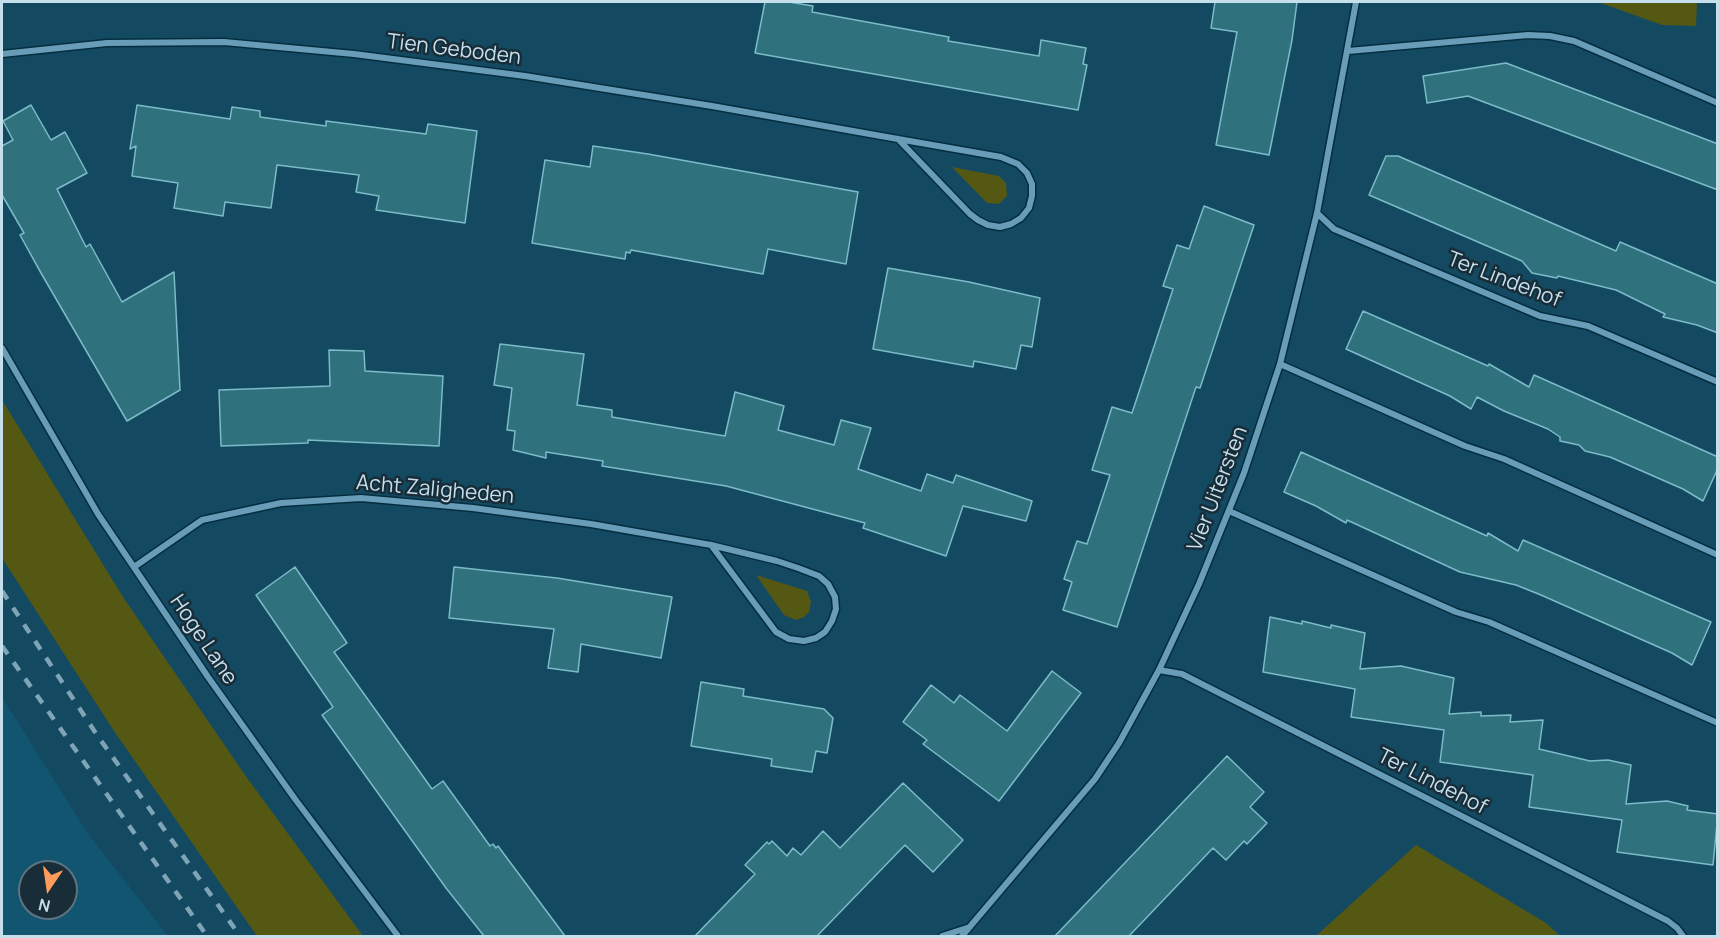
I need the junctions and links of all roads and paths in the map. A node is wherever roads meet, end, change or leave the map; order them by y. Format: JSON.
{"nodes":[{"id":1,"x":1356,"y":2,"type":"edge"},
{"id":2,"x":1348,"y":51,"type":"junction"},
{"id":3,"x":2,"y":54,"type":"edge"},
{"id":4,"x":1718,"y":103,"type":"edge"},
{"id":5,"x":898,"y":139,"type":"junction"},
{"id":6,"x":1317,"y":213,"type":"junction"},
{"id":7,"x":2,"y":348,"type":"edge"},
{"id":8,"x":1280,"y":364,"type":"junction"},
{"id":9,"x":1718,"y":382,"type":"edge"},
{"id":10,"x":1229,"y":511,"type":"junction"},
{"id":11,"x":711,"y":545,"type":"junction"},
{"id":12,"x":1718,"y":555,"type":"edge"},
{"id":13,"x":134,"y":567,"type":"junction"},
{"id":14,"x":1159,"y":670,"type":"junction"},
{"id":15,"x":1718,"y":723,"type":"edge"},
{"id":16,"x":970,"y":927,"type":"junction"},
{"id":17,"x":398,"y":936,"type":"edge"},
{"id":18,"x":942,"y":936,"type":"edge"},
{"id":19,"x":962,"y":936,"type":"edge"},
{"id":20,"x":1683,"y":936,"type":"edge"}],
"edges":[{"from":1,"to":2,"type":"street","name":"Vier Uitersten"},
{"from":2,"to":4,"type":"street"},
{"from":2,"to":6,"type":"street","name":"Vier Uitersten"},
{"from":3,"to":5,"type":"street","name":"Tien Geboden"},
{"from":5,"to":5,"type":"street","name":"Tien Geboden"},
{"from":6,"to":8,"type":"street","name":"Vier Uitersten"},
{"from":6,"to":9,"type":"street","name":"Ter Lindehof"},
{"from":7,"to":13,"type":"street","name":"Hoge Lane"},
{"from":8,"to":10,"type":"street","name":"Vier Uitersten"},
{"from":8,"to":12,"type":"street"},
{"from":10,"to":14,"type":"street","name":"Vier Uitersten"},
{"from":10,"to":15,"type":"street"},
{"from":11,"to":11,"type":"street","name":"Acht Zaligheden"},
{"from":11,"to":13,"type":"street","name":"Acht Zaligheden"},
{"from":13,"to":17,"type":"street","name":"Hoge Lane"},
{"from":14,"to":16,"type":"street","name":"Vier Uitersten"},
{"from":14,"to":20,"type":"street","name":"Ter Lindehof"},
{"from":16,"to":18,"type":"street"},
{"from":16,"to":19,"type":"street","name":"Vier Uitersten"}]}
